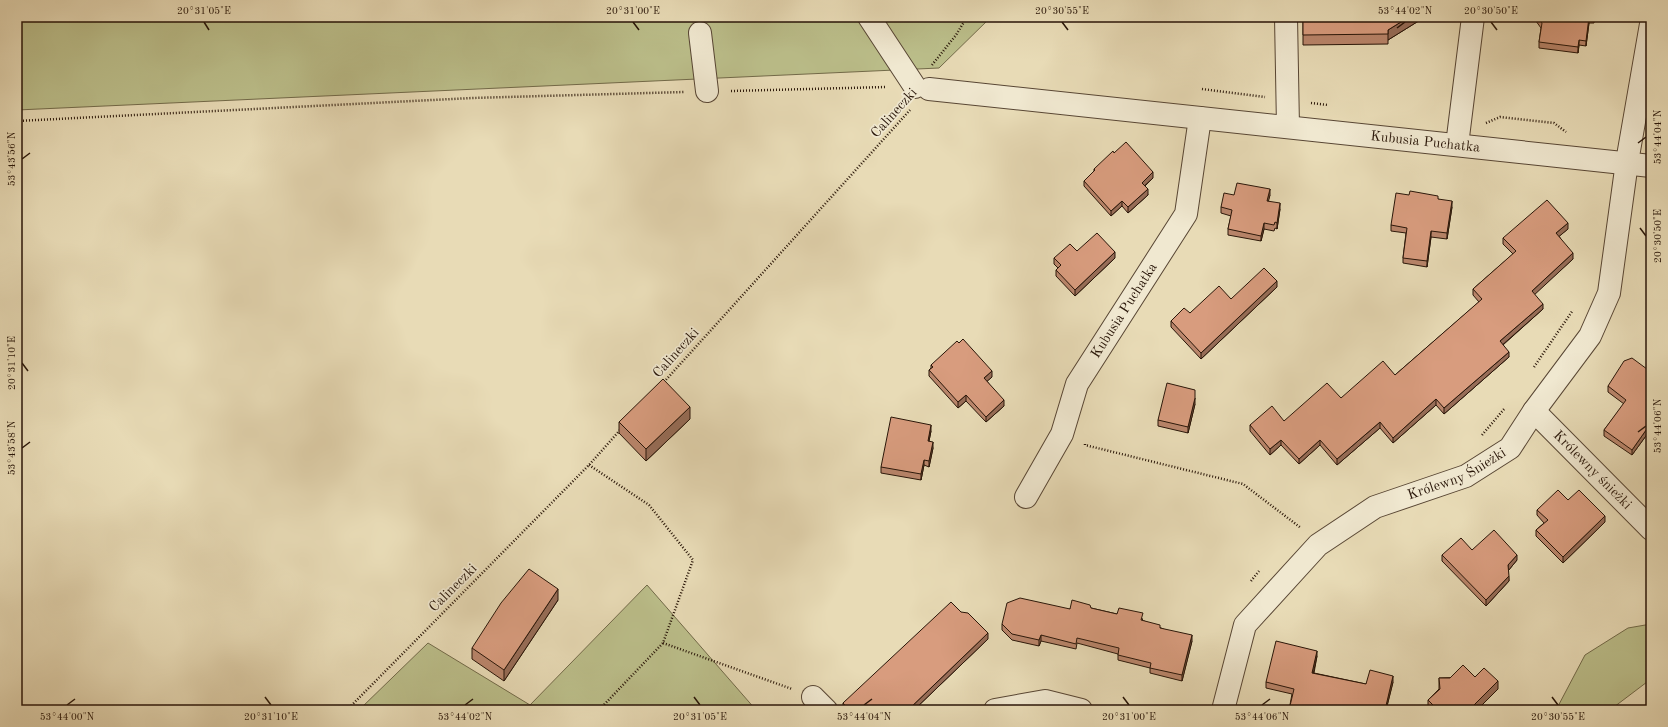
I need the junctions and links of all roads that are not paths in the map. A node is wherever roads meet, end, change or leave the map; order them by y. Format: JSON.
{"nodes":[{"id":1,"x":869,"y":17,"type":"edge"},
{"id":2,"x":1286,"y":17,"type":"edge"},
{"id":3,"x":1472,"y":17,"type":"edge"},
{"id":4,"x":1651,"y":24,"type":"edge"},
{"id":5,"x":700,"y":33,"type":"dead end"},
{"id":6,"x":707,"y":91,"type":"road end"},
{"id":7,"x":1200,"y":118,"type":"junction"},
{"id":8,"x":1288,"y":127,"type":"junction"},
{"id":9,"x":1457,"y":145,"type":"junction"},
{"id":10,"x":1627,"y":162,"type":"junction"},
{"id":11,"x":1651,"y":166,"type":"edge"},
{"id":12,"x":1534,"y":411,"type":"junction"},
{"id":13,"x":1026,"y":497,"type":"dead end"},
{"id":14,"x":1651,"y":530,"type":"edge"},
{"id":15,"x":994,"y":710,"type":"edge"},
{"id":16,"x":1081,"y":710,"type":"edge"},
{"id":17,"x":1223,"y":710,"type":"edge"}],
"edges":[{"from":1,"to":7,"type":"street","name":"Kubusia Puchatka"},
{"from":2,"to":8,"type":"street"},
{"from":3,"to":9,"type":"street"},
{"from":4,"to":10,"type":"street","name":"Królewny Śnieżki"},
{"from":5,"to":6,"type":"street"},
{"from":7,"to":8,"type":"street","name":"Kubusia Puchatka"},
{"from":7,"to":13,"type":"street","name":"Kubusia Puchatka"},
{"from":8,"to":9,"type":"street","name":"Kubusia Puchatka"},
{"from":9,"to":10,"type":"street","name":"Kubusia Puchatka"},
{"from":10,"to":11,"type":"street","name":"Kubusia Puchatka"},
{"from":10,"to":12,"type":"street","name":"Królewny Śnieżki"},
{"from":12,"to":14,"type":"street","name":"Królewny śnieżki"},
{"from":12,"to":17,"type":"street","name":"Królewny Śnieżki"},
{"from":15,"to":16,"type":"street"}]}
